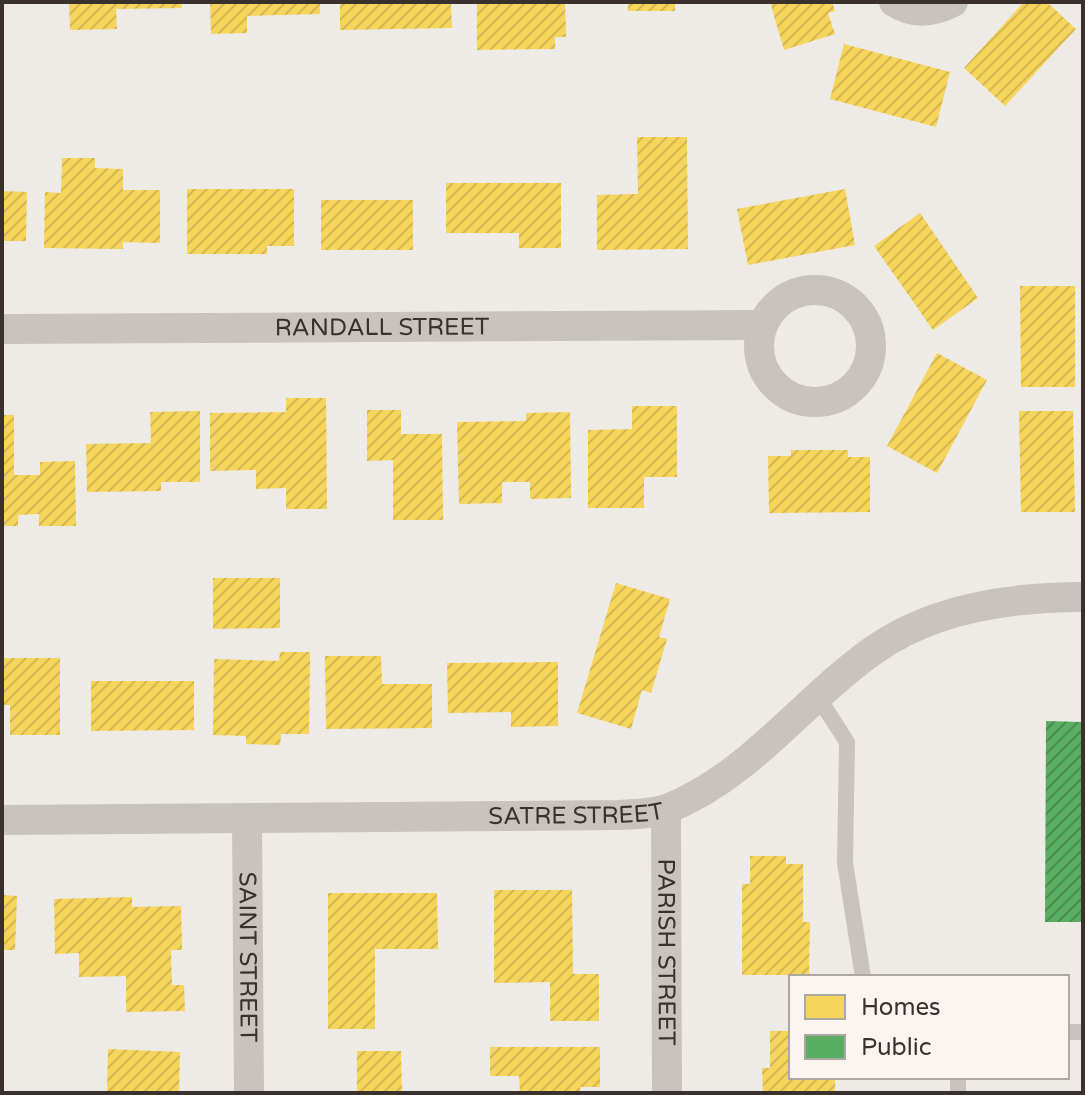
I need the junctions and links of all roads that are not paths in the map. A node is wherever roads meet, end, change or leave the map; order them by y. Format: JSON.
{"nodes":[{"id":1,"x":894,"y":2,"type":"edge"},
{"id":2,"x":953,"y":2,"type":"edge"},
{"id":3,"x":761,"y":325,"type":"dead end"},
{"id":4,"x":2,"y":329,"type":"edge"},
{"id":5,"x":1083,"y":597,"type":"edge"},
{"id":6,"x":818,"y":697,"type":"junction"},
{"id":7,"x":666,"y":810,"type":"junction"},
{"id":8,"x":2,"y":820,"type":"edge"},
{"id":9,"x":247,"y":821,"type":"junction"},
{"id":10,"x":863,"y":975,"type":"edge"},
{"id":11,"x":249,"y":1093,"type":"edge"},
{"id":12,"x":667,"y":1093,"type":"edge"}],
"edges":[{"from":1,"to":2,"type":"street"},
{"from":3,"to":4,"type":"street","name":"RANDALL STREET"},
{"from":5,"to":6,"type":"street","name":"SATRE STREET"},
{"from":6,"to":7,"type":"street","name":"SATRE STREET"},
{"from":6,"to":10,"type":"lane"},
{"from":7,"to":9,"type":"street","name":"SATRE STREET"},
{"from":7,"to":12,"type":"street","name":"PARISH STREET"},
{"from":8,"to":9,"type":"street","name":"SATRE STREET"},
{"from":9,"to":11,"type":"street","name":"SAINT STREET"}]}
